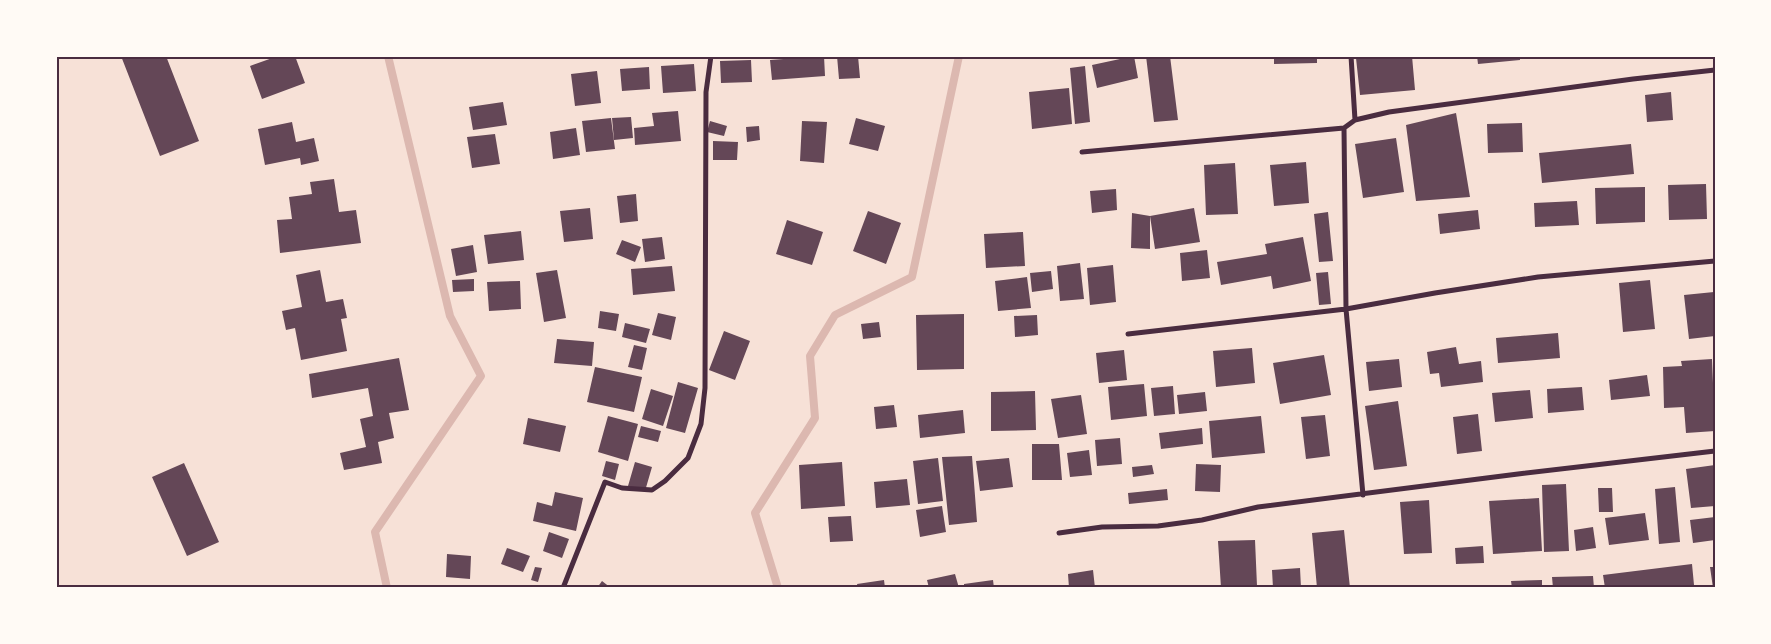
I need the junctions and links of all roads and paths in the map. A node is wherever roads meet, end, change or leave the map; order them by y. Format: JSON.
{"nodes":[{"id":1,"x":711,"y":56,"type":"edge"},
{"id":2,"x":1351,"y":56,"type":"edge"},
{"id":3,"x":1715,"y":70,"type":"edge"},
{"id":4,"x":1355,"y":120,"type":"junction"},
{"id":5,"x":1344,"y":128,"type":"junction"},
{"id":6,"x":1082,"y":152,"type":"dead end"},
{"id":7,"x":1715,"y":261,"type":"edge"},
{"id":8,"x":1346,"y":310,"type":"junction"},
{"id":9,"x":1128,"y":334,"type":"dead end"},
{"id":10,"x":1715,"y":451,"type":"edge"},
{"id":11,"x":1363,"y":495,"type":"junction"},
{"id":12,"x":1059,"y":533,"type":"dead end"},
{"id":13,"x":562,"y":588,"type":"edge"}],
"edges":[{"from":1,"to":13,"type":"street"},
{"from":2,"to":4,"type":"street"},
{"from":3,"to":4,"type":"street"},
{"from":4,"to":5,"type":"street"},
{"from":5,"to":6,"type":"street"},
{"from":5,"to":8,"type":"street"},
{"from":7,"to":8,"type":"street"},
{"from":8,"to":9,"type":"street"},
{"from":8,"to":11,"type":"street"},
{"from":10,"to":11,"type":"street"},
{"from":11,"to":12,"type":"street"}]}
